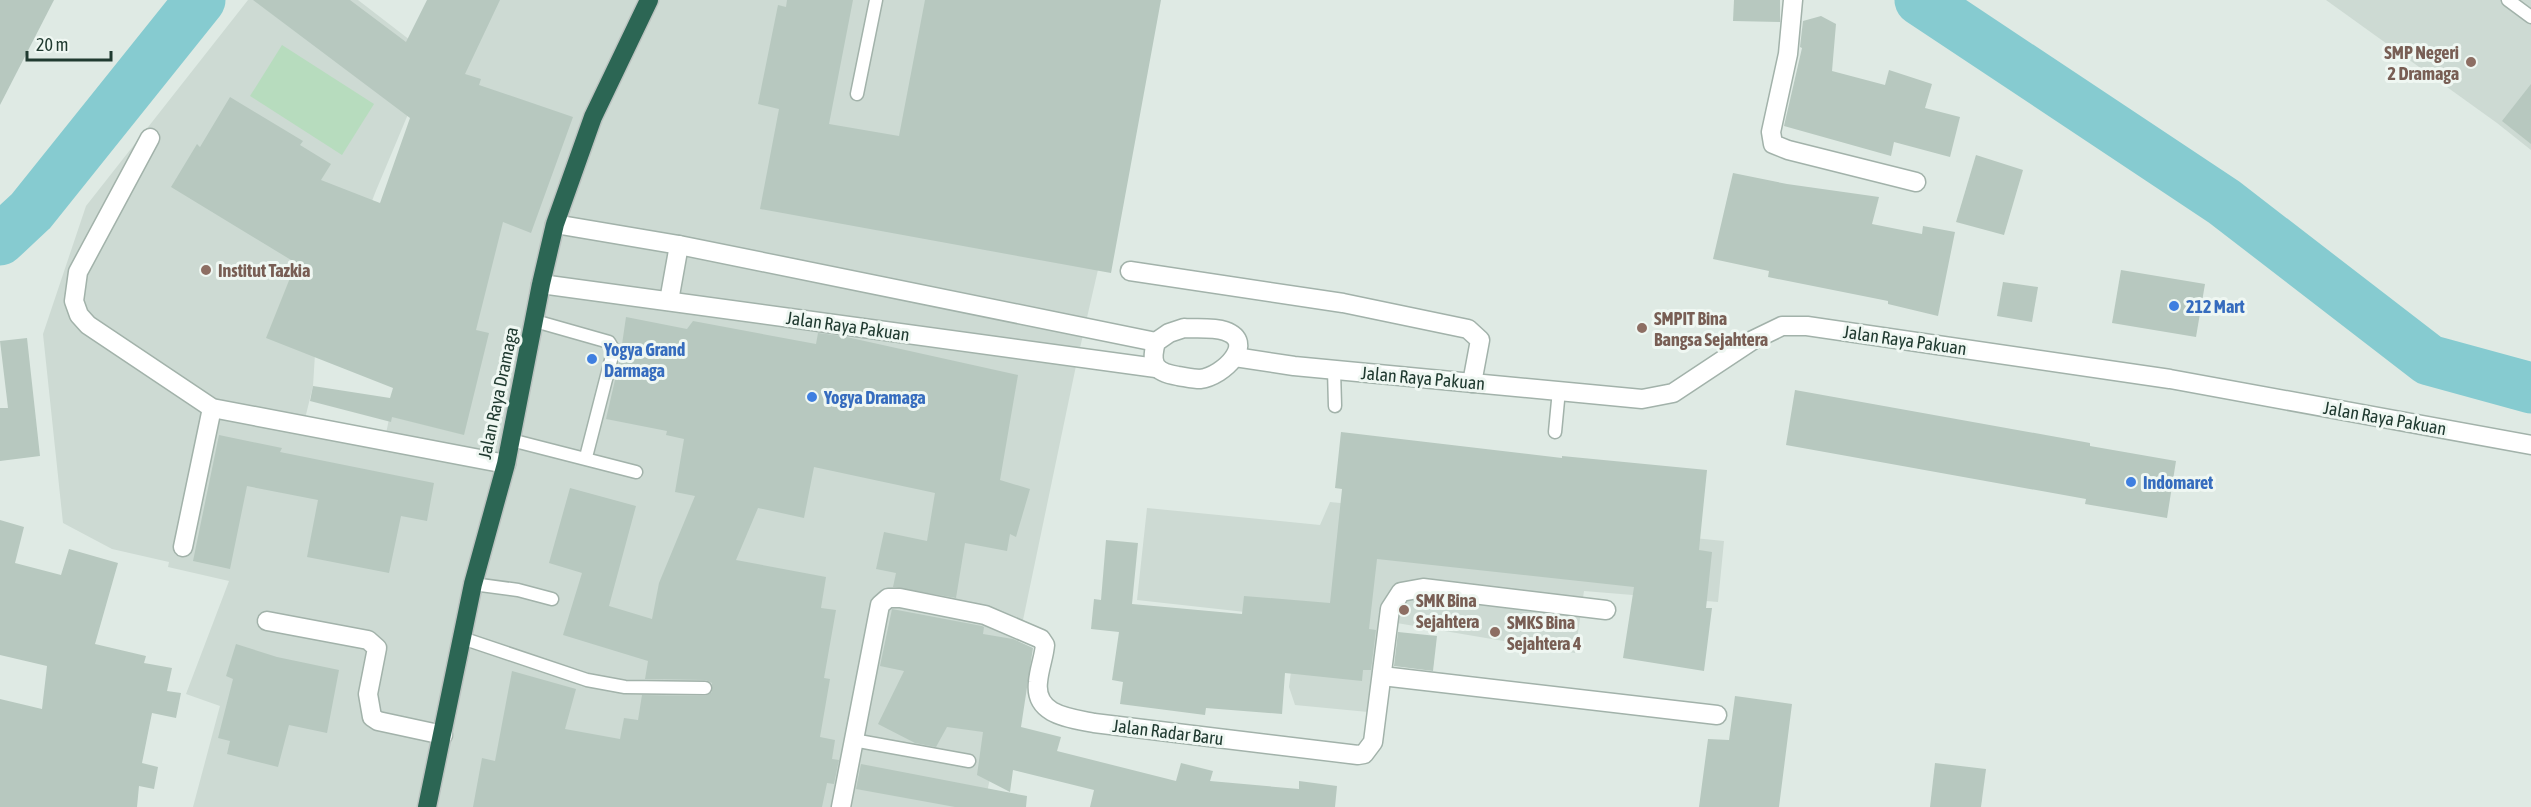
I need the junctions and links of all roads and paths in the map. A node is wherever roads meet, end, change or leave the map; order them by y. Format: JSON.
{"nodes":[{"id":1,"x":649,"y":0,"type":"edge"},
{"id":2,"x":876,"y":0,"type":"edge"},
{"id":3,"x":1793,"y":0,"type":"edge"},
{"id":4,"x":2508,"y":0,"type":"edge"},
{"id":5,"x":2531,"y":16,"type":"edge"},
{"id":6,"x":857,"y":94,"type":"dead end"},
{"id":7,"x":150,"y":138,"type":"dead end"},
{"id":8,"x":1916,"y":182,"type":"dead end"},
{"id":9,"x":555,"y":224,"type":"junction"},
{"id":10,"x":679,"y":245,"type":"junction"},
{"id":11,"x":1130,"y":271,"type":"dead end"},
{"id":12,"x":541,"y":284,"type":"junction"},
{"id":13,"x":669,"y":301,"type":"junction"},
{"id":14,"x":535,"y":321,"type":"junction"},
{"id":15,"x":1156,"y":342,"type":"junction"},
{"id":16,"x":1236,"y":350,"type":"junction"},
{"id":17,"x":1156,"y":368,"type":"junction"},
{"id":18,"x":1334,"y":369,"type":"junction"},
{"id":19,"x":1472,"y":383,"type":"junction"},
{"id":20,"x":1559,"y":390,"type":"junction"},
{"id":21,"x":1335,"y":406,"type":"dead end"},
{"id":22,"x":212,"y":408,"type":"junction"},
{"id":23,"x":1554,"y":432,"type":"dead end"},
{"id":24,"x":511,"y":440,"type":"junction"},
{"id":25,"x":2531,"y":445,"type":"edge"},
{"id":26,"x":586,"y":458,"type":"junction"},
{"id":27,"x":506,"y":464,"type":"junction"},
{"id":28,"x":636,"y":472,"type":"dead end"},
{"id":29,"x":183,"y":547,"type":"dead end"},
{"id":30,"x":473,"y":584,"type":"junction"},
{"id":31,"x":552,"y":599,"type":"dead end"},
{"id":32,"x":1606,"y":610,"type":"dead end"},
{"id":33,"x":267,"y":621,"type":"dead end"},
{"id":34,"x":462,"y":638,"type":"junction"},
{"id":35,"x":1382,"y":676,"type":"junction"},
{"id":36,"x":705,"y":688,"type":"dead end"},
{"id":37,"x":1717,"y":715,"type":"dead end"},
{"id":38,"x":443,"y":735,"type":"junction"},
{"id":39,"x":853,"y":740,"type":"junction"},
{"id":40,"x":969,"y":761,"type":"dead end"},
{"id":41,"x":427,"y":807,"type":"edge"},
{"id":42,"x":841,"y":807,"type":"edge"}],
"edges":[{"from":1,"to":9,"type":"highway","name":"Jalan Raya Dramaga"},
{"from":2,"to":6,"type":"lane"},
{"from":3,"to":8,"type":"street"},
{"from":4,"to":5,"type":"lane"},
{"from":7,"to":22,"type":"street"},
{"from":9,"to":10,"type":"street"},
{"from":9,"to":12,"type":"highway","name":"Jalan Raya Dramaga"},
{"from":10,"to":13,"type":"street"},
{"from":10,"to":15,"type":"street"},
{"from":11,"to":19,"type":"street"},
{"from":12,"to":13,"type":"street","name":"Jalan Raya Pakuan"},
{"from":12,"to":14,"type":"highway","name":"Jalan Raya Dramaga"},
{"from":13,"to":17,"type":"street","name":"Jalan Raya Pakuan"},
{"from":14,"to":24,"type":"highway","name":"Jalan Raya Dramaga"},
{"from":14,"to":26,"type":"lane"},
{"from":15,"to":16,"type":"street"},
{"from":15,"to":17,"type":"street"},
{"from":16,"to":17,"type":"street"},
{"from":16,"to":18,"type":"street","name":"Jalan Raya Pakuan"},
{"from":18,"to":19,"type":"street","name":"Jalan Raya Pakuan"},
{"from":18,"to":21,"type":"lane"},
{"from":19,"to":20,"type":"street","name":"Jalan Raya Pakuan"},
{"from":20,"to":23,"type":"lane"},
{"from":20,"to":25,"type":"street","name":"Jalan Raya Pakuan"},
{"from":22,"to":27,"type":"street"},
{"from":22,"to":29,"type":"street"},
{"from":24,"to":26,"type":"lane"},
{"from":24,"to":27,"type":"highway","name":"Jalan Raya Dramaga"},
{"from":26,"to":28,"type":"lane"},
{"from":27,"to":30,"type":"highway","name":"Jalan Raya Dramaga"},
{"from":30,"to":31,"type":"lane"},
{"from":30,"to":34,"type":"highway","name":"Jalan Raya Dramaga"},
{"from":32,"to":35,"type":"street","name":"Jalan Radar Baru"},
{"from":33,"to":38,"type":"street"},
{"from":34,"to":36,"type":"lane"},
{"from":34,"to":38,"type":"highway","name":"Jalan Raya Dramaga"},
{"from":35,"to":37,"type":"street"},
{"from":35,"to":39,"type":"street","name":"Jalan Radar Baru"},
{"from":38,"to":41,"type":"highway","name":"Jalan Raya Dramaga"},
{"from":39,"to":40,"type":"lane"},
{"from":39,"to":42,"type":"street","name":"Jalan Radar Baru"}]}
